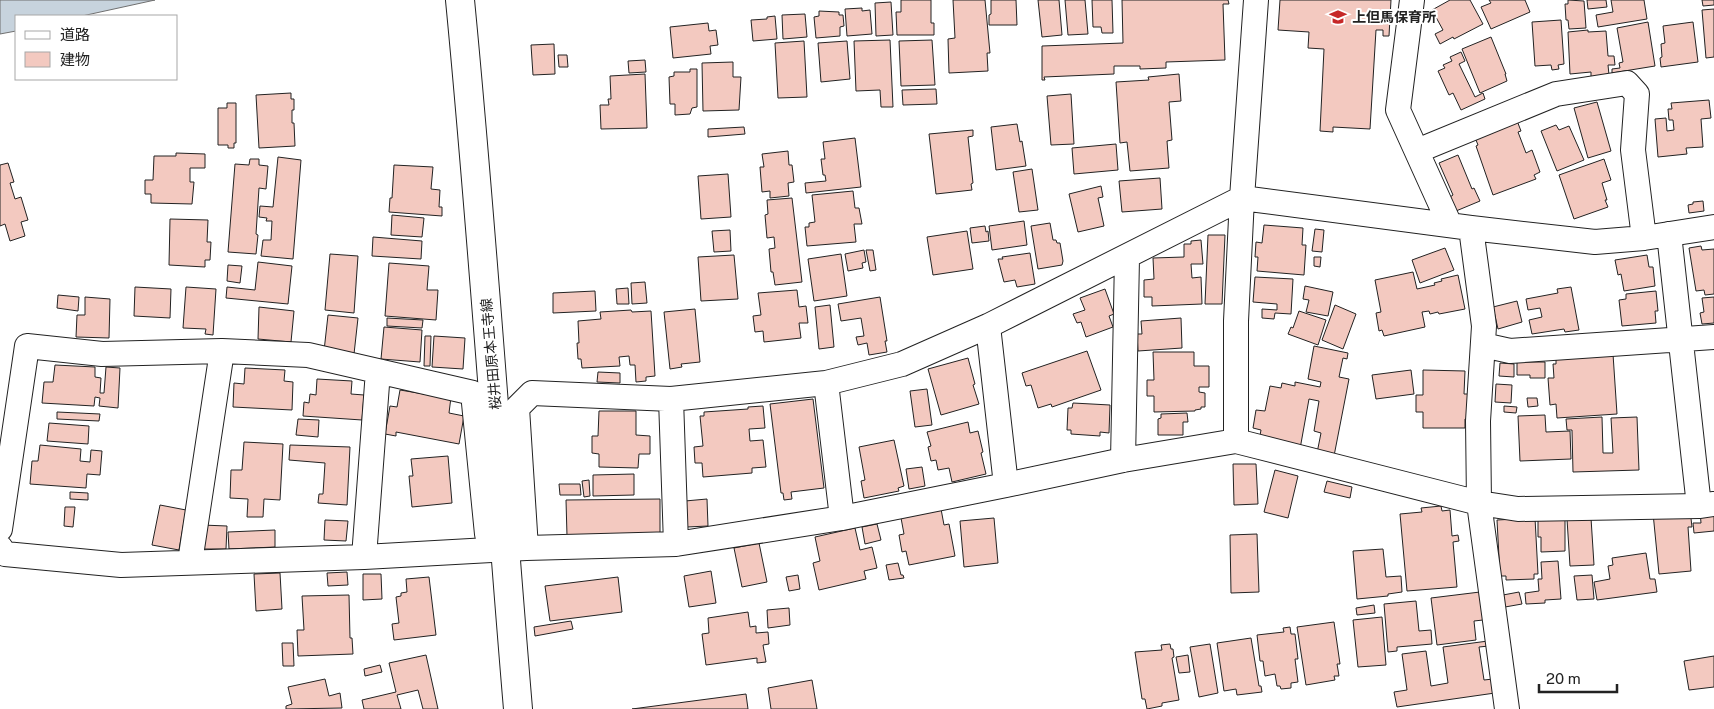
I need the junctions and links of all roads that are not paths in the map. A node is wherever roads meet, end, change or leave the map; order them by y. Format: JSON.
{"nodes":[{"id":1,"x":460,"y":0,"type":"edge"},
{"id":2,"x":1256,"y":0,"type":"edge"},
{"id":3,"x":1412,"y":0,"type":"edge"},
{"id":4,"x":1416,"y":151,"type":"junction"},
{"id":5,"x":1242,"y":198,"type":"junction"},
{"id":6,"x":1460,"y":226,"type":"junction"},
{"id":7,"x":1714,"y":227,"type":"edge"},
{"id":8,"x":1669,"y":234,"type":"junction"},
{"id":9,"x":1644,"y":238,"type":"junction"},
{"id":10,"x":1127,"y":258,"type":"junction"},
{"id":11,"x":988,"y":326,"type":"junction"},
{"id":12,"x":1714,"y":337,"type":"edge"},
{"id":13,"x":1681,"y":339,"type":"junction"},
{"id":14,"x":1483,"y":345,"type":"junction"},
{"id":15,"x":222,"y":351,"type":"junction"},
{"id":16,"x":378,"y":371,"type":"junction"},
{"id":17,"x":826,"y":383,"type":"junction"},
{"id":18,"x":671,"y":399,"type":"junction"},
{"id":19,"x":1236,"y":441,"type":"junction"},
{"id":20,"x":1123,"y":460,"type":"junction"},
{"id":21,"x":1006,"y":485,"type":"junction"},
{"id":22,"x":1479,"y":503,"type":"junction"},
{"id":23,"x":1707,"y":505,"type":"edge"},
{"id":24,"x":842,"y":518,"type":"junction"},
{"id":25,"x":0,"y":529,"type":"edge"},
{"id":26,"x":676,"y":544,"type":"junction"},
{"id":27,"x":0,"y":547,"type":"edge"},
{"id":28,"x":515,"y":548,"type":"junction"},
{"id":29,"x":364,"y":557,"type":"junction"},
{"id":30,"x":190,"y":562,"type":"junction"},
{"id":31,"x":518,"y":709,"type":"edge"},
{"id":32,"x":1507,"y":709,"type":"edge"}],
"edges":[{"from":1,"to":28,"type":"main road","name":"桜井田原本王寺線"},
{"from":2,"to":5,"type":"street"},
{"from":3,"to":4,"type":"street"},
{"from":4,"to":6,"type":"street"},
{"from":4,"to":9,"type":"street"},
{"from":5,"to":6,"type":"street"},
{"from":5,"to":10,"type":"street"},
{"from":5,"to":19,"type":"street"},
{"from":6,"to":9,"type":"street"},
{"from":6,"to":14,"type":"street"},
{"from":7,"to":8,"type":"street"},
{"from":8,"to":9,"type":"street"},
{"from":8,"to":13,"type":"street"},
{"from":10,"to":11,"type":"street"},
{"from":10,"to":20,"type":"street"},
{"from":11,"to":17,"type":"street"},
{"from":11,"to":21,"type":"street"},
{"from":12,"to":13,"type":"street"},
{"from":13,"to":14,"type":"street"},
{"from":13,"to":23,"type":"street"},
{"from":14,"to":22,"type":"street"},
{"from":15,"to":16,"type":"street"},
{"from":15,"to":25,"type":"street"},
{"from":15,"to":30,"type":"street"},
{"from":16,"to":28,"type":"street"},
{"from":16,"to":29,"type":"street"},
{"from":17,"to":18,"type":"street"},
{"from":17,"to":24,"type":"street"},
{"from":18,"to":26,"type":"street"},
{"from":18,"to":28,"type":"street"},
{"from":19,"to":20,"type":"street"},
{"from":19,"to":22,"type":"street"},
{"from":20,"to":21,"type":"street"},
{"from":21,"to":24,"type":"street"},
{"from":22,"to":23,"type":"street"},
{"from":22,"to":32,"type":"street"},
{"from":24,"to":26,"type":"street"},
{"from":26,"to":28,"type":"street"},
{"from":27,"to":30,"type":"street"},
{"from":28,"to":29,"type":"street"},
{"from":28,"to":31,"type":"main road","name":"桜井田原本王寺線"},
{"from":29,"to":30,"type":"street"}]}
